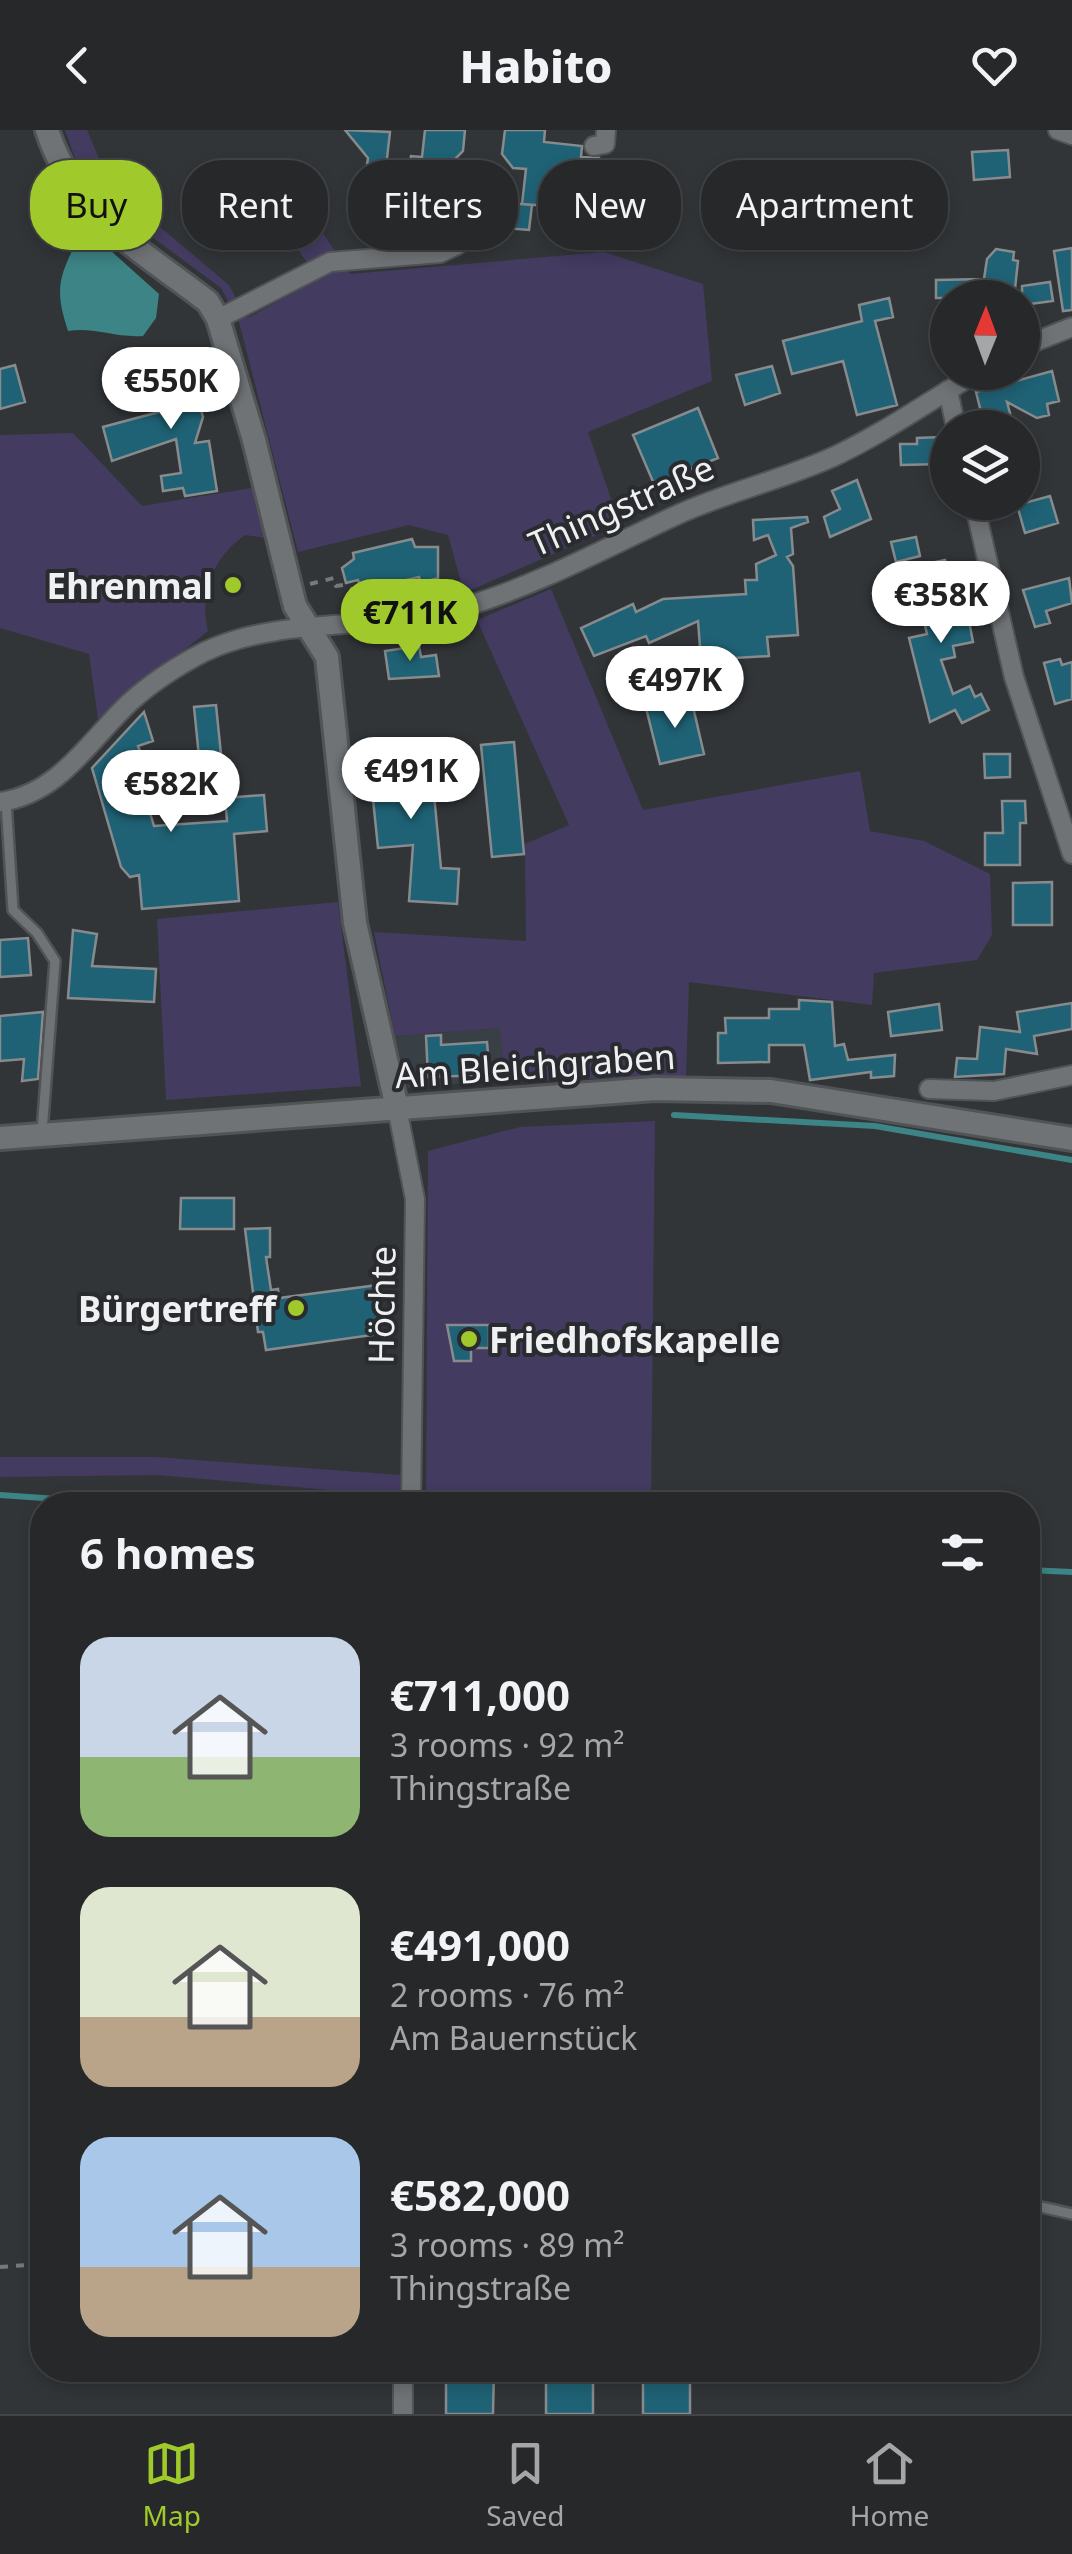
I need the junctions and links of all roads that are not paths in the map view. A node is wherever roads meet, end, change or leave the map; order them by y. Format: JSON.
{"nodes":[{"id":1,"x":47,"y":130,"type":"edge"},
{"id":2,"x":606,"y":130,"type":"edge"},
{"id":3,"x":1058,"y":130,"type":"edge"},
{"id":4,"x":1072,"y":135,"type":"edge"},
{"id":5,"x":594,"y":146,"type":"dead end"},
{"id":6,"x":447,"y":250,"type":"edge"},
{"id":7,"x":218,"y":320,"type":"junction"},
{"id":8,"x":1072,"y":328,"type":"edge"},
{"id":9,"x":1040,"y":341,"type":"edge"},
{"id":10,"x":948,"y":390,"type":"joint"},
{"id":11,"x":952,"y":410,"type":"edge"},
{"id":12,"x":978,"y":520,"type":"edge"},
{"id":13,"x":311,"y":629,"type":"junction"},
{"id":14,"x":3,"y":801,"type":"edge"},
{"id":15,"x":1072,"y":854,"type":"edge"},
{"id":16,"x":1072,"y":1074,"type":"edge"},
{"id":17,"x":929,"y":1089,"type":"dead end"},
{"id":18,"x":397,"y":1108,"type":"junction"},
{"id":19,"x":42,"y":1135,"type":"junction"},
{"id":20,"x":0,"y":1138,"type":"edge"},
{"id":21,"x":1072,"y":1139,"type":"edge"},
{"id":22,"x":412,"y":1492,"type":"edge"},
{"id":23,"x":1040,"y":2207,"type":"edge"},
{"id":24,"x":1072,"y":2214,"type":"edge"},
{"id":25,"x":403,"y":2382,"type":"edge"},
{"id":26,"x":404,"y":2414,"type":"edge"}],
"edges":[{"from":1,"to":7,"type":"street"},
{"from":2,"to":5,"type":"street"},
{"from":3,"to":4,"type":"street"},
{"from":6,"to":7,"type":"street"},
{"from":7,"to":13,"type":"street"},
{"from":8,"to":9,"type":"street"},
{"from":10,"to":11,"type":"street"},
{"from":10,"to":13,"type":"street","name":"Thingstraße"},
{"from":12,"to":15,"type":"street"},
{"from":13,"to":14,"type":"street","name":"Thingstraße"},
{"from":13,"to":18,"type":"street"},
{"from":14,"to":19,"type":"lane"},
{"from":16,"to":17,"type":"street"},
{"from":18,"to":19,"type":"street","name":"Am Bleichgraben"},
{"from":18,"to":21,"type":"street","name":"Am Bleichgraben"},
{"from":18,"to":22,"type":"street","name":"Höchte"},
{"from":19,"to":20,"type":"street","name":"Am Bleichgraben"},
{"from":23,"to":24,"type":"lane"},
{"from":25,"to":26,"type":"street"}]}
